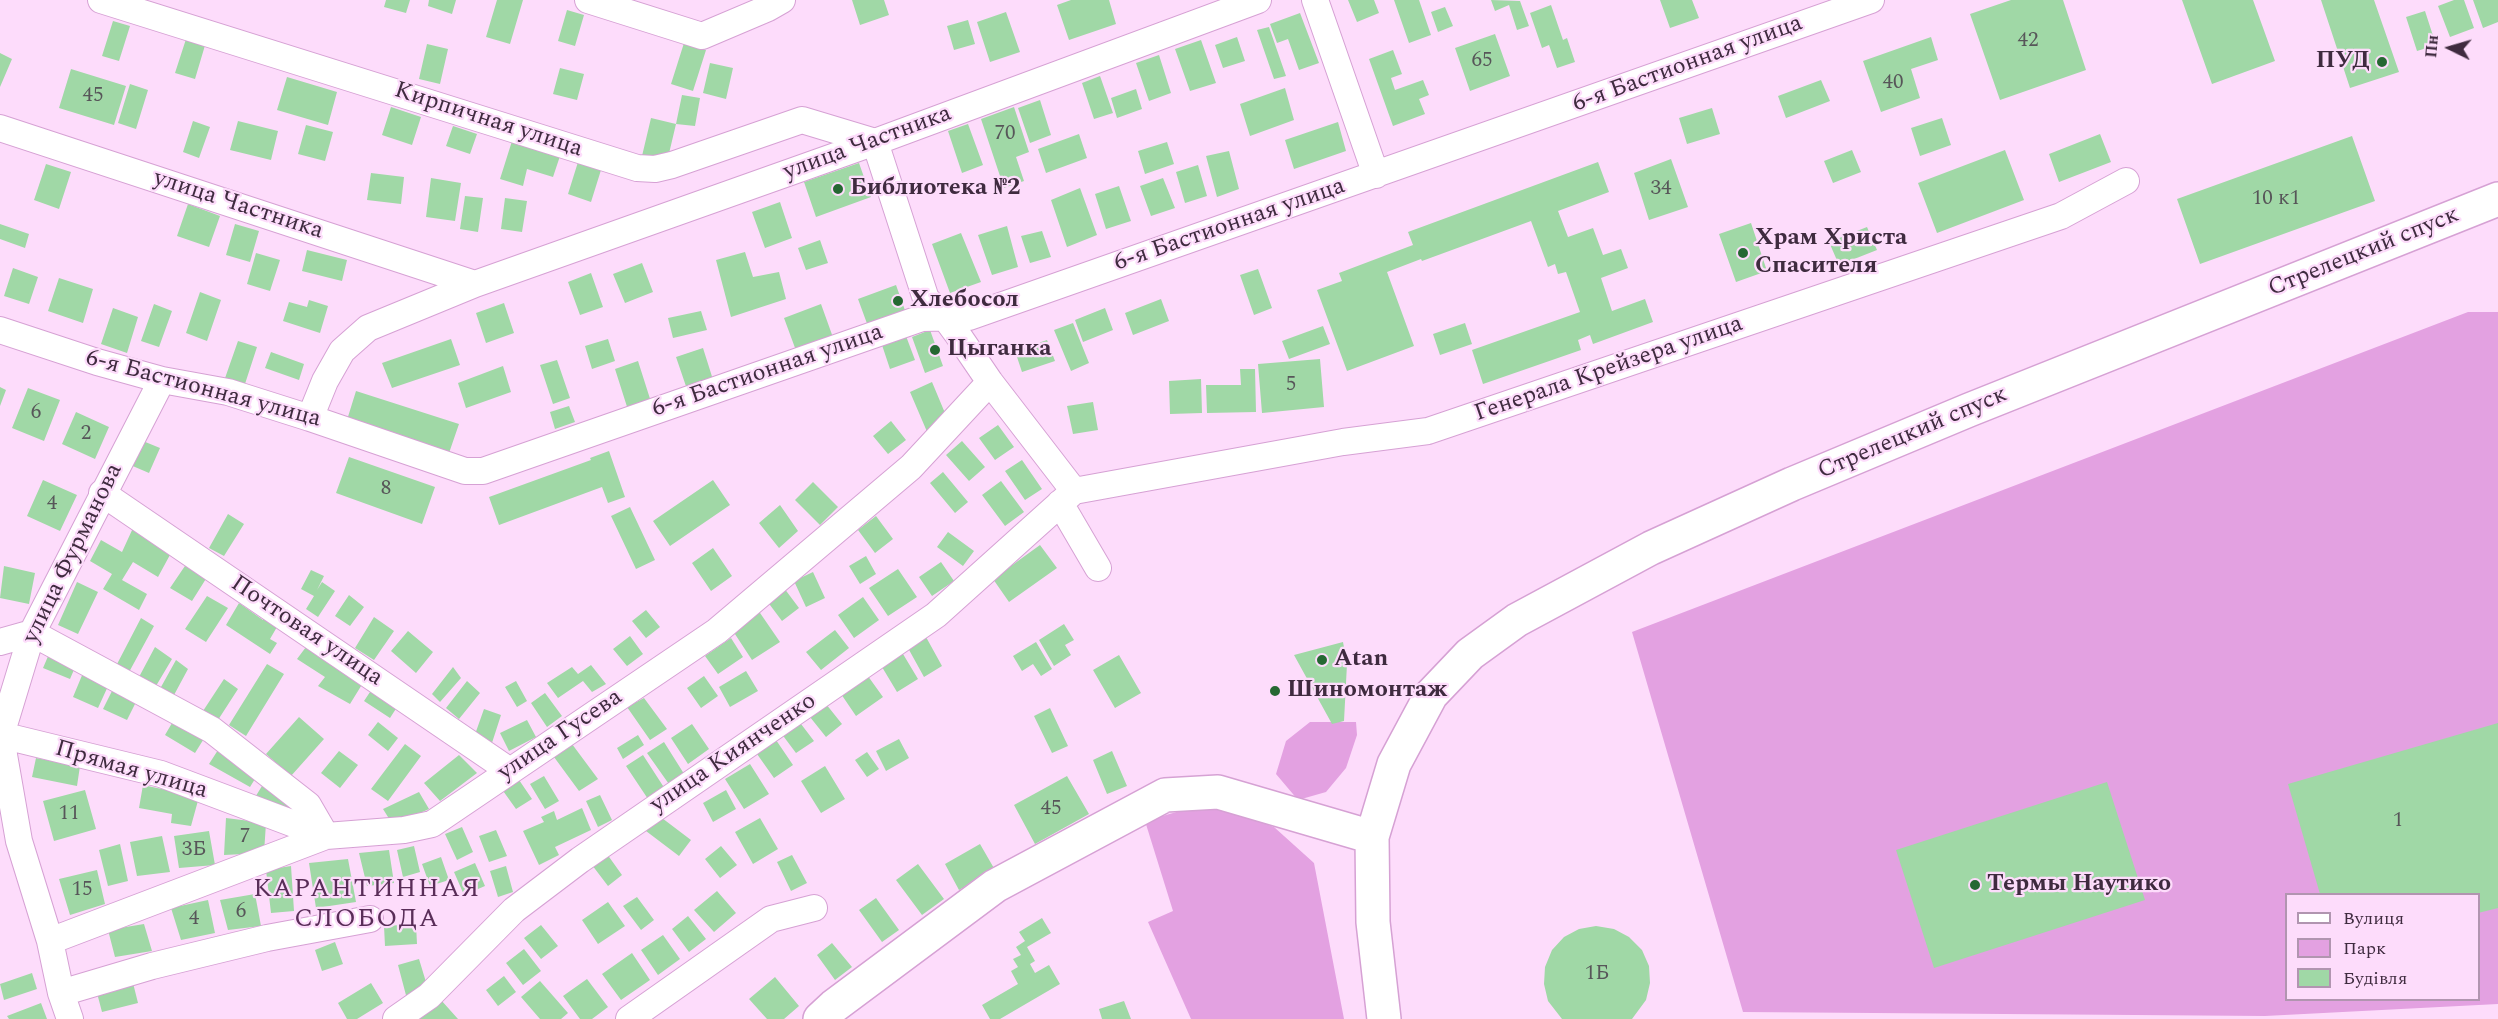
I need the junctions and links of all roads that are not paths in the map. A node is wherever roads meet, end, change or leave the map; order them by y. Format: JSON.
{"nodes":[{"id":1,"x":101,"y":0,"type":"edge"},
{"id":2,"x":588,"y":0,"type":"edge"},
{"id":3,"x":782,"y":0,"type":"edge"},
{"id":4,"x":1258,"y":0,"type":"edge"},
{"id":5,"x":1315,"y":0,"type":"edge"},
{"id":6,"x":1871,"y":0,"type":"edge"},
{"id":7,"x":0,"y":128,"type":"edge"},
{"id":8,"x":875,"y":142,"type":"junction"},
{"id":9,"x":1376,"y":175,"type":"junction"},
{"id":10,"x":2126,"y":181,"type":"dead end"},
{"id":11,"x":2498,"y":199,"type":"edge"},
{"id":12,"x":475,"y":284,"type":"junction"},
{"id":13,"x":944,"y":316,"type":"junction"},
{"id":14,"x":0,"y":330,"type":"edge"},
{"id":15,"x":162,"y":380,"type":"junction"},
{"id":16,"x":990,"y":382,"type":"junction"},
{"id":17,"x":310,"y":418,"type":"junction"},
{"id":18,"x":102,"y":493,"type":"junction"},
{"id":19,"x":1067,"y":497,"type":"junction"},
{"id":20,"x":1098,"y":568,"type":"dead end"},
{"id":21,"x":32,"y":633,"type":"junction"},
{"id":22,"x":0,"y":642,"type":"edge"},
{"id":23,"x":1,"y":733,"type":"edge"},
{"id":24,"x":510,"y":771,"type":"junction"},
{"id":25,"x":326,"y":836,"type":"junction"},
{"id":26,"x":1372,"y":837,"type":"junction"},
{"id":27,"x":814,"y":908,"type":"dead end"},
{"id":28,"x":370,"y":919,"type":"dead end"},
{"id":29,"x":50,"y":941,"type":"junction"},
{"id":30,"x":62,"y":993,"type":"junction"},
{"id":31,"x":831,"y":1015,"type":"edge"},
{"id":32,"x":70,"y":1019,"type":"edge"},
{"id":33,"x":396,"y":1019,"type":"edge"},
{"id":34,"x":629,"y":1019,"type":"edge"},
{"id":35,"x":1384,"y":1019,"type":"edge"}],
"edges":[{"from":1,"to":8,"type":"street","name":"Кирпичная улица"},
{"from":2,"to":3,"type":"street"},
{"from":4,"to":8,"type":"street","name":"улица Частника"},
{"from":5,"to":9,"type":"street"},
{"from":6,"to":9,"type":"street","name":"6-я Бастионная улица"},
{"from":7,"to":12,"type":"street","name":"улица Частника"},
{"from":8,"to":12,"type":"street","name":"улица Частника"},
{"from":8,"to":13,"type":"street"},
{"from":9,"to":13,"type":"street","name":"6-я Бастионная улица"},
{"from":10,"to":19,"type":"street","name":"Генерала Крейзера улица"},
{"from":11,"to":26,"type":"main road","name":"Стрелецкий спуск"},
{"from":12,"to":17,"type":"street","name":"улица Частника"},
{"from":13,"to":16,"type":"street"},
{"from":13,"to":17,"type":"street","name":"6-я Бастионная улица"},
{"from":14,"to":15,"type":"street","name":"6-я Бастионная улица"},
{"from":15,"to":17,"type":"street","name":"6-я Бастионная улица"},
{"from":15,"to":18,"type":"street","name":"улица Фурманова"},
{"from":16,"to":19,"type":"street"},
{"from":16,"to":24,"type":"street","name":"улица Гусева"},
{"from":18,"to":21,"type":"street","name":"улица Фурманова"},
{"from":18,"to":24,"type":"street","name":"Почтовая улица"},
{"from":19,"to":20,"type":"street"},
{"from":19,"to":33,"type":"street","name":"улица Киянченко"},
{"from":21,"to":22,"type":"street"},
{"from":21,"to":23,"type":"street","name":"улица Фурманова"},
{"from":21,"to":25,"type":"street"},
{"from":23,"to":25,"type":"street","name":"Прямая улица"},
{"from":23,"to":29,"type":"street","name":"улица Фурманова"},
{"from":24,"to":25,"type":"street","name":"улица Гусева"},
{"from":25,"to":29,"type":"street","name":"улица Гусева"},
{"from":26,"to":31,"type":"main road"},
{"from":26,"to":35,"type":"main road","name":"Стрелецкий спуск"},
{"from":27,"to":34,"type":"street"},
{"from":28,"to":30,"type":"street"},
{"from":29,"to":30,"type":"street","name":"улица Фурманова"},
{"from":30,"to":32,"type":"street","name":"улица Фурманова"}]}
